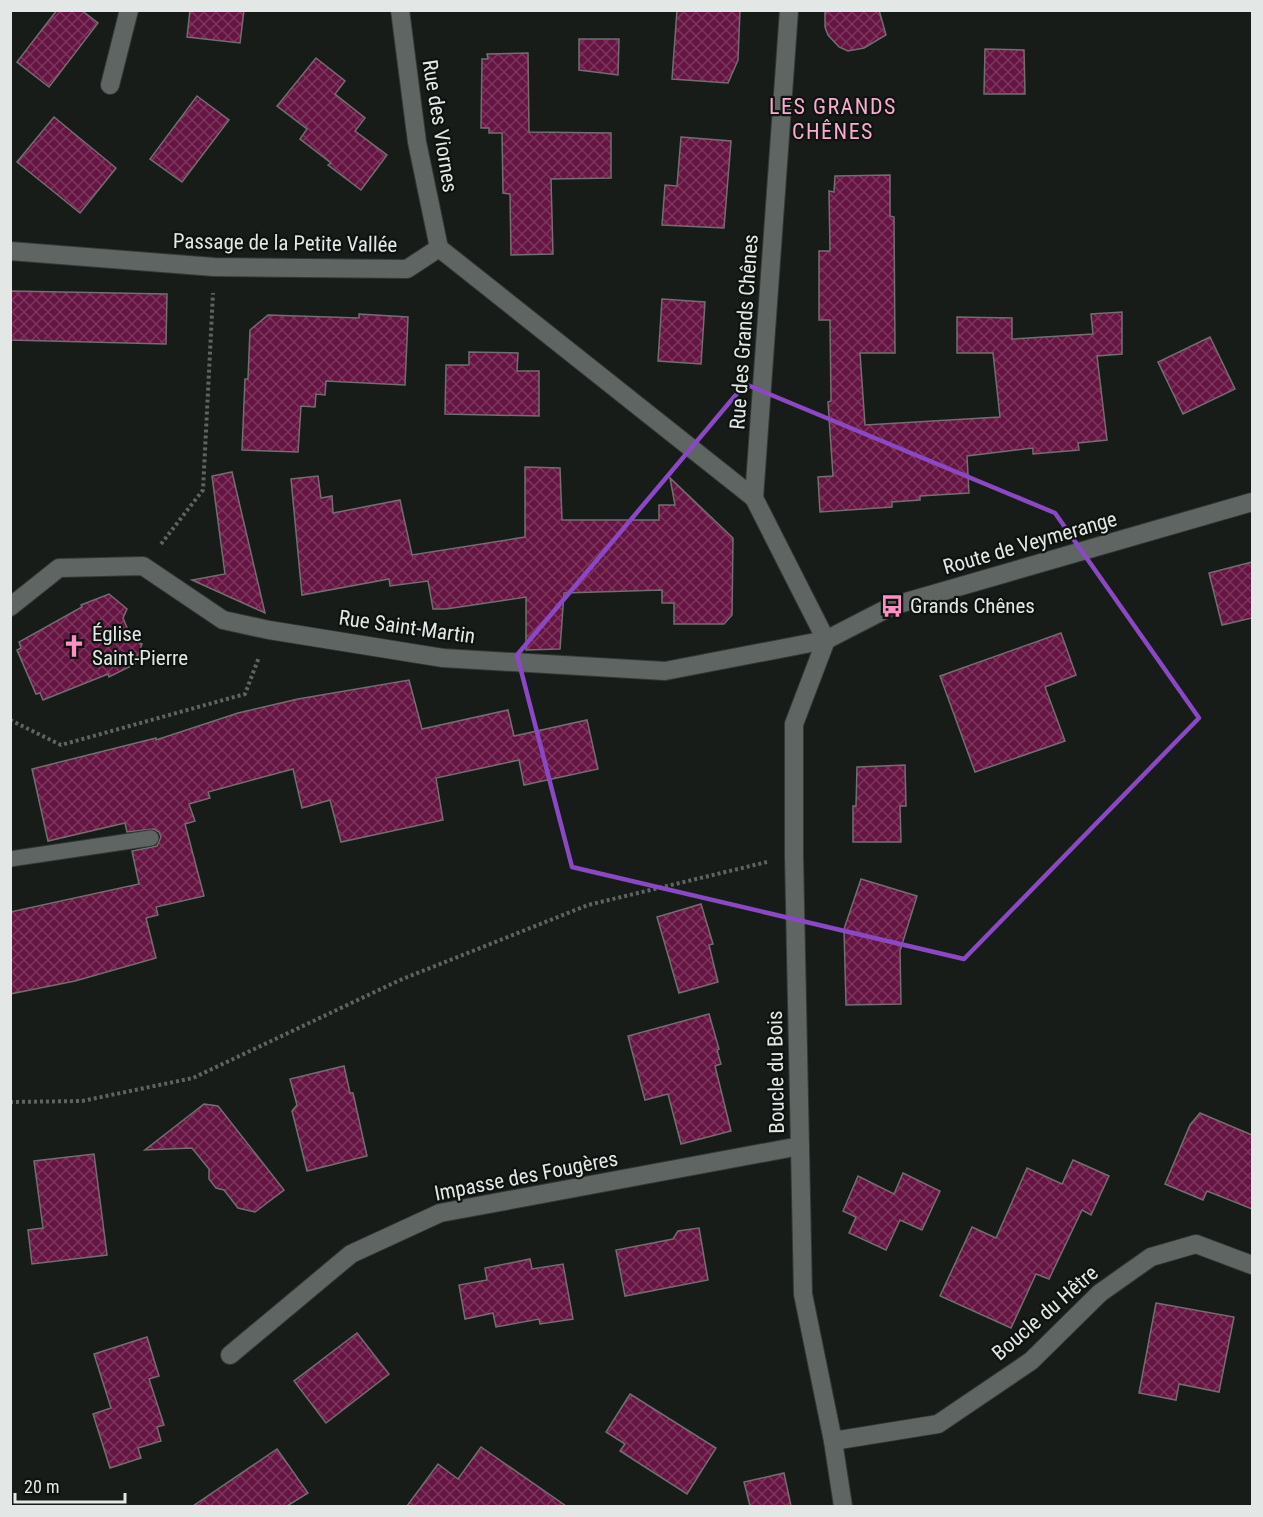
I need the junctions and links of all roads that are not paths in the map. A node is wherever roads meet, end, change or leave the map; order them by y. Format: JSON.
{"nodes":[{"id":1,"x":129,"y":10,"type":"edge"},
{"id":2,"x":400,"y":10,"type":"edge"},
{"id":3,"x":789,"y":10,"type":"edge"},
{"id":4,"x":111,"y":85,"type":"dead end"},
{"id":5,"x":439,"y":248,"type":"junction"},
{"id":6,"x":10,"y":251,"type":"edge"},
{"id":7,"x":754,"y":498,"type":"junction"},
{"id":8,"x":1252,"y":502,"type":"edge"},
{"id":9,"x":10,"y":607,"type":"edge"},
{"id":10,"x":826,"y":640,"type":"junction"},
{"id":11,"x":151,"y":838,"type":"dead end"},
{"id":12,"x":10,"y":859,"type":"edge"},
{"id":13,"x":800,"y":1146,"type":"junction"},
{"id":14,"x":1252,"y":1265,"type":"edge"},
{"id":15,"x":230,"y":1355,"type":"dead end"},
{"id":16,"x":833,"y":1441,"type":"junction"},
{"id":17,"x":843,"y":1506,"type":"edge"}],
"edges":[{"from":1,"to":4,"type":"street"},
{"from":2,"to":5,"type":"street","name":"Rue des Viornes"},
{"from":3,"to":7,"type":"street","name":"Rue des Grands Chênes"},
{"from":5,"to":6,"type":"street","name":"Passage de la Petite Vallée"},
{"from":5,"to":7,"type":"street"},
{"from":7,"to":10,"type":"street"},
{"from":8,"to":10,"type":"street","name":"Route de Veymerange"},
{"from":9,"to":10,"type":"street","name":"Rue Saint-Martin"},
{"from":10,"to":13,"type":"street","name":"Boucle du Bois"},
{"from":11,"to":12,"type":"lane"},
{"from":13,"to":15,"type":"street","name":"Impasse des Fougères"},
{"from":13,"to":16,"type":"street","name":"Boucle du Bois"},
{"from":14,"to":16,"type":"street","name":"Boucle du Hêtre"},
{"from":16,"to":17,"type":"street","name":"Boucle du Bois"}]}
